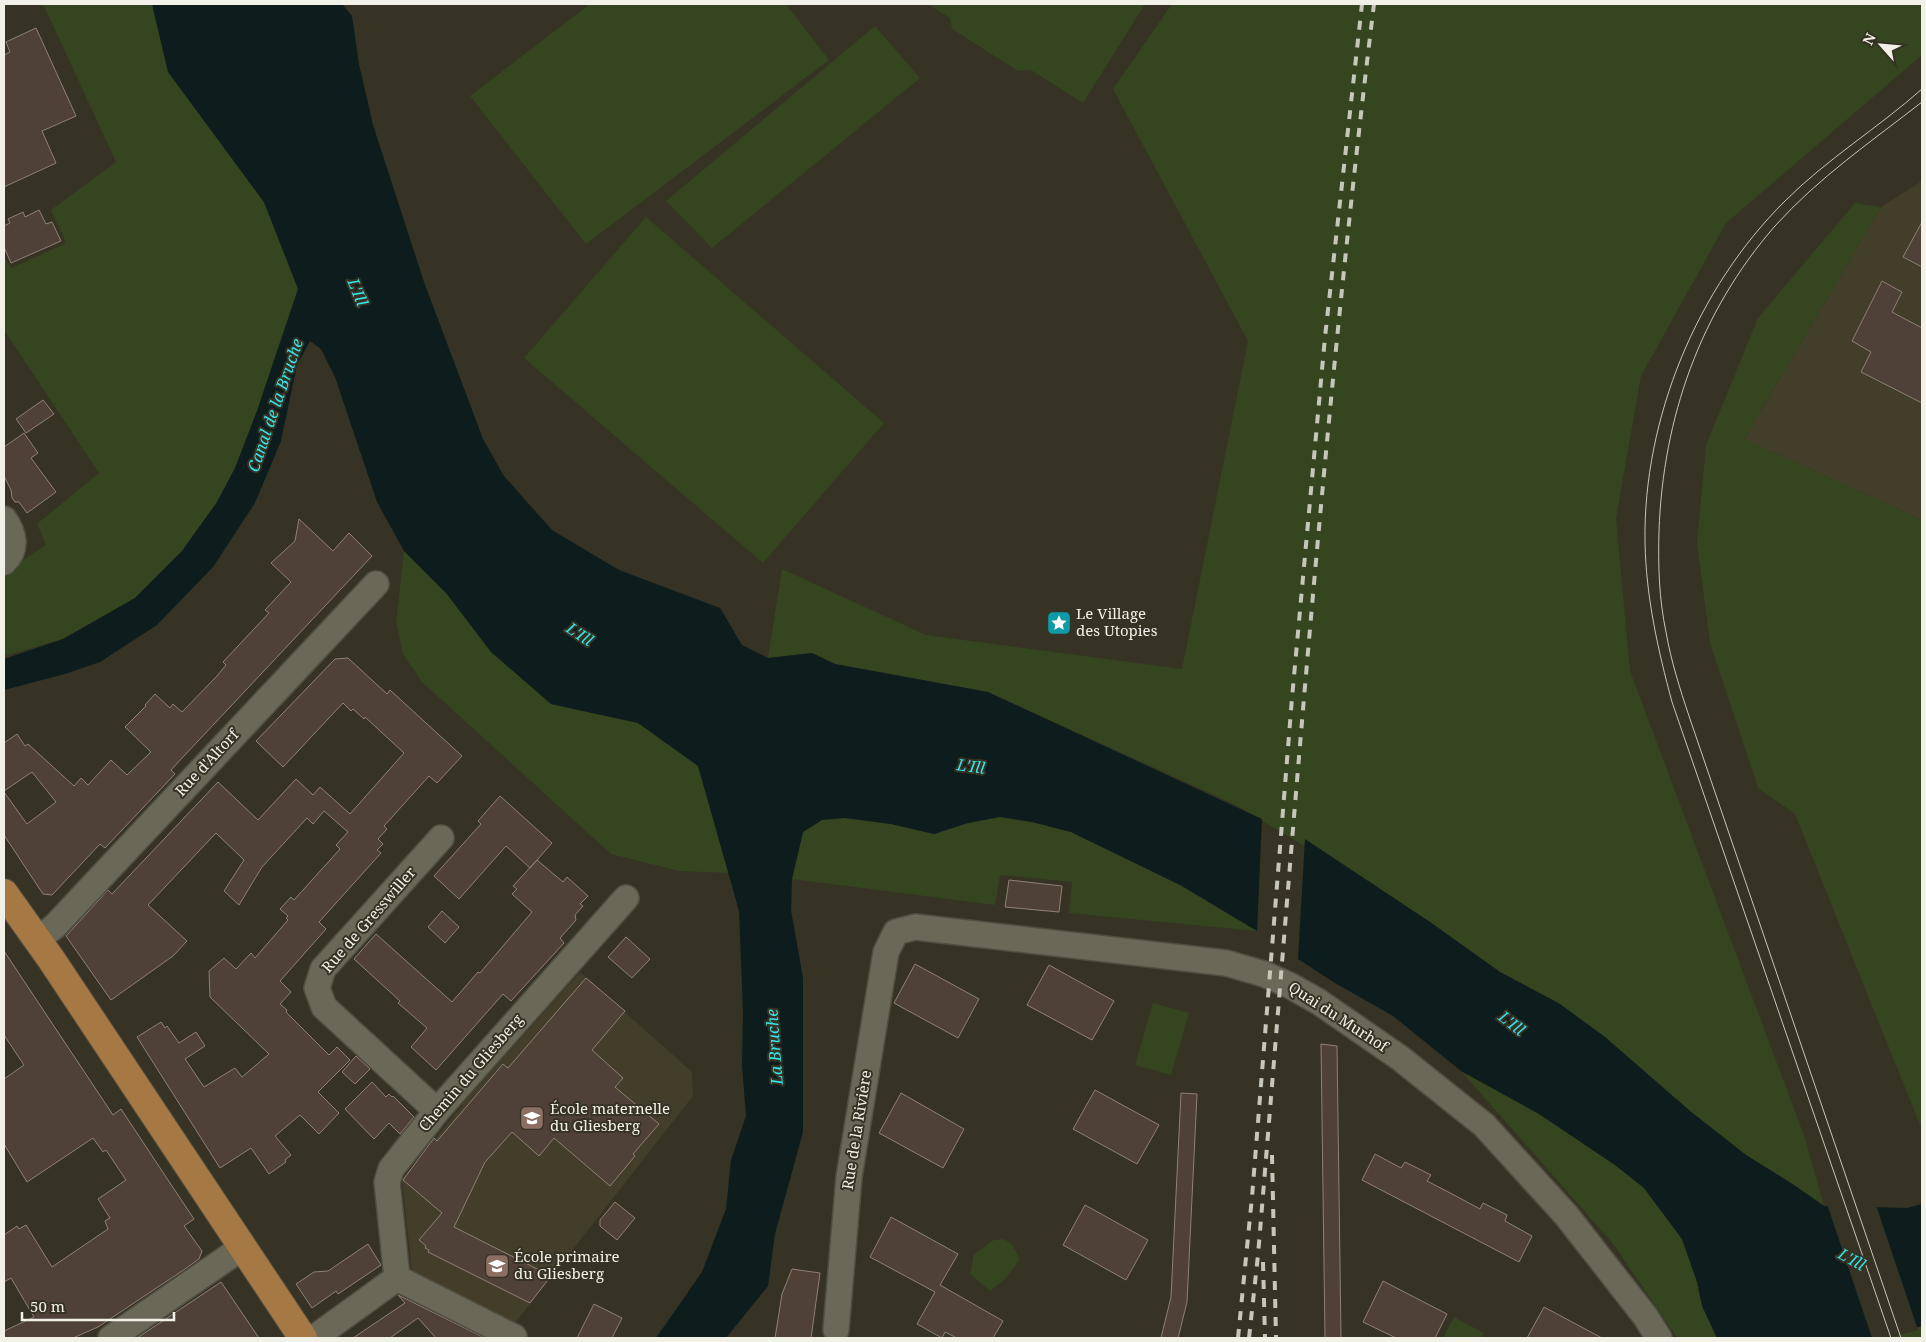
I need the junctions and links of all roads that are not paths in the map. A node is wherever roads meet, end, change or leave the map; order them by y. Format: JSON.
{"nodes":[{"id":1,"x":4,"y":519,"type":"edge"},
{"id":2,"x":8,"y":556,"type":"edge"},
{"id":3,"x":376,"y":584,"type":"dead end"},
{"id":4,"x":441,"y":838,"type":"dead end"},
{"id":5,"x":4,"y":893,"type":"edge"},
{"id":6,"x":626,"y":898,"type":"dead end"},
{"id":7,"x":896,"y":932,"type":"joint"},
{"id":8,"x":36,"y":940,"type":"junction"},
{"id":9,"x":437,"y":1111,"type":"junction"},
{"id":10,"x":243,"y":1248,"type":"junction"},
{"id":11,"x":397,"y":1278,"type":"junction"},
{"id":12,"x":839,"y":1336,"type":"edge"},
{"id":13,"x":514,"y":1337,"type":"edge"},
{"id":14,"x":111,"y":1338,"type":"edge"},
{"id":15,"x":303,"y":1338,"type":"edge"},
{"id":16,"x":314,"y":1338,"type":"edge"},
{"id":17,"x":1659,"y":1338,"type":"edge"}],
"edges":[{"from":1,"to":2,"type":"street"},
{"from":3,"to":8,"type":"street","name":"Rue d'Altorf"},
{"from":4,"to":9,"type":"street","name":"Rue de Gresswiller"},
{"from":5,"to":8,"type":"main road"},
{"from":6,"to":9,"type":"street","name":"Chemin du Gliesberg"},
{"from":7,"to":12,"type":"street","name":"Rue de la Rivière"},
{"from":7,"to":17,"type":"street","name":"Quai du Murhof"},
{"from":8,"to":10,"type":"main road"},
{"from":9,"to":11,"type":"street","name":"Chemin du Gliesberg"},
{"from":10,"to":14,"type":"street"},
{"from":10,"to":15,"type":"main road"},
{"from":11,"to":13,"type":"street"},
{"from":11,"to":16,"type":"street"}]}
